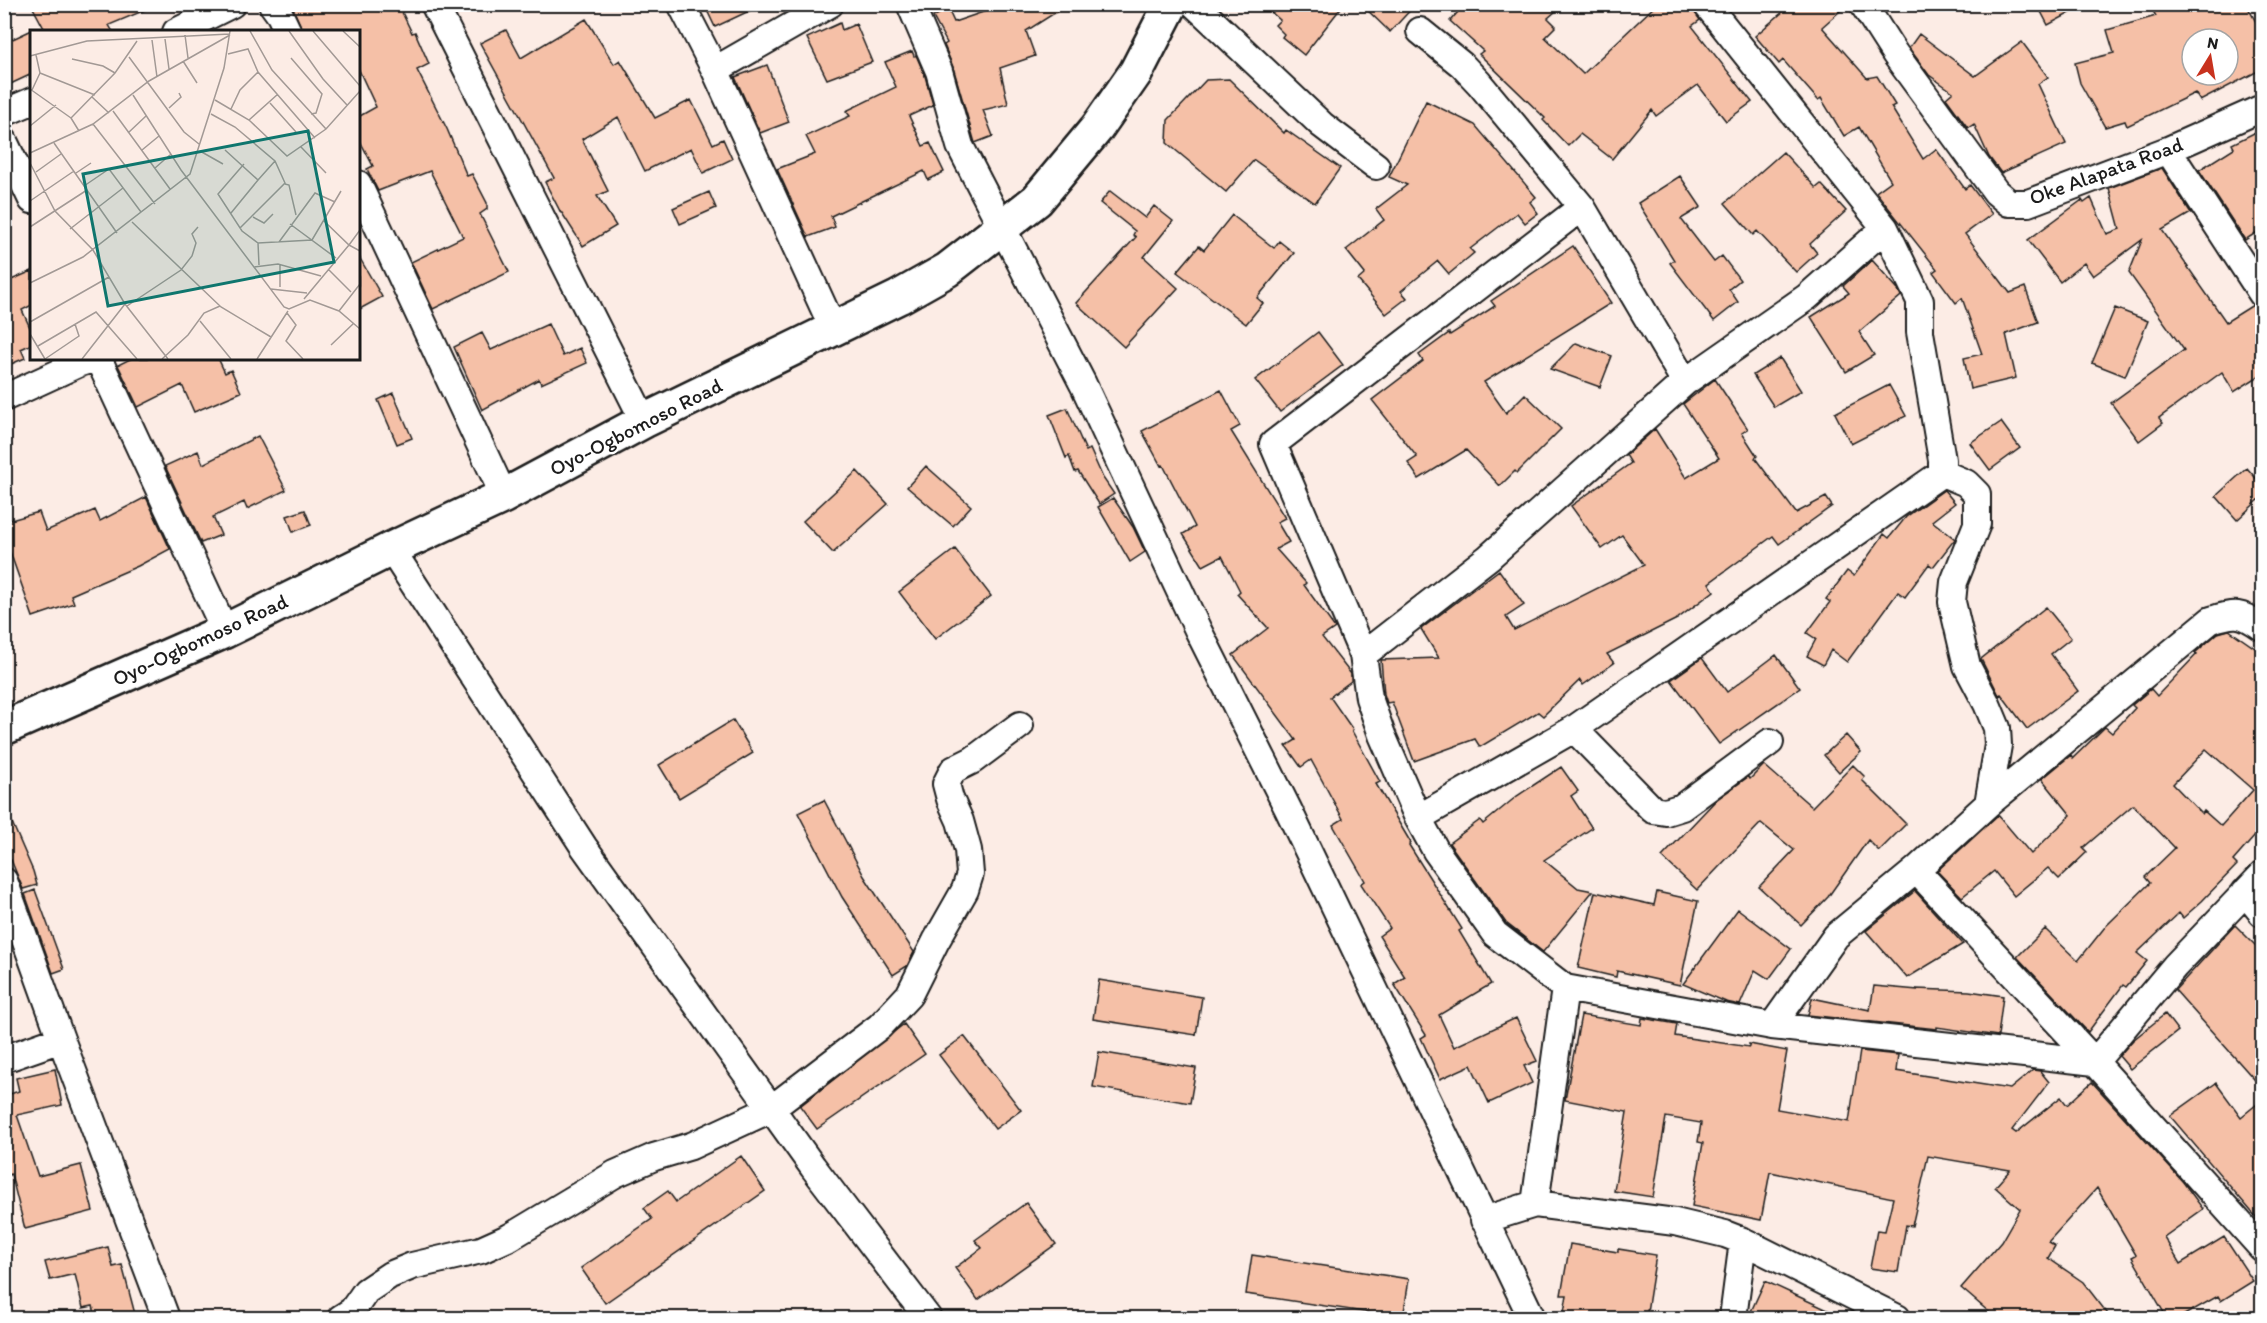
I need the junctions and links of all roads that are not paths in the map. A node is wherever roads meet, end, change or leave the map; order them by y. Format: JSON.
{"nodes":[{"id":1,"x":232,"y":4,"type":"edge"},
{"id":2,"x":272,"y":4,"type":"edge"},
{"id":3,"x":434,"y":4,"type":"edge"},
{"id":4,"x":681,"y":4,"type":"edge"},
{"id":5,"x":830,"y":4,"type":"edge"},
{"id":6,"x":910,"y":4,"type":"edge"},
{"id":7,"x":1171,"y":4,"type":"edge"},
{"id":8,"x":1194,"y":4,"type":"edge"},
{"id":9,"x":1706,"y":4,"type":"edge"},
{"id":10,"x":1863,"y":4,"type":"edge"},
{"id":11,"x":180,"y":30,"type":"edge"},
{"id":12,"x":287,"y":30,"type":"edge"},
{"id":13,"x":1420,"y":31,"type":"dead end"},
{"id":14,"x":715,"y":70,"type":"junction"},
{"id":15,"x":30,"y":101,"type":"edge"},
{"id":16,"x":2262,"y":108,"type":"edge"},
{"id":17,"x":4,"y":114,"type":"edge"},
{"id":18,"x":2168,"y":150,"type":"junction"},
{"id":19,"x":8,"y":157,"type":"edge"},
{"id":20,"x":1376,"y":166,"type":"dead end"},
{"id":21,"x":30,"y":196,"type":"edge"},
{"id":22,"x":362,"y":201,"type":"edge"},
{"id":23,"x":1582,"y":207,"type":"junction"},
{"id":24,"x":1002,"y":227,"type":"junction"},
{"id":25,"x":1885,"y":228,"type":"junction"},
{"id":26,"x":2262,"y":294,"type":"edge"},
{"id":27,"x":833,"y":328,"type":"junction"},
{"id":28,"x":90,"y":360,"type":"edge"},
{"id":29,"x":98,"y":360,"type":"edge"},
{"id":30,"x":1685,"y":382,"type":"junction"},
{"id":31,"x":4,"y":398,"type":"edge"},
{"id":32,"x":644,"y":422,"type":"junction"},
{"id":33,"x":1942,"y":473,"type":"junction"},
{"id":34,"x":504,"y":496,"type":"junction"},
{"id":35,"x":391,"y":549,"type":"junction"},
{"id":36,"x":2262,"y":627,"type":"edge"},
{"id":37,"x":225,"y":632,"type":"junction"},
{"id":38,"x":1363,"y":655,"type":"junction"},
{"id":39,"x":1020,"y":725,"type":"dead end"},
{"id":40,"x":4,"y":728,"type":"edge"},
{"id":41,"x":1574,"y":729,"type":"junction"},
{"id":42,"x":1770,"y":742,"type":"dead end"},
{"id":43,"x":1988,"y":804,"type":"junction"},
{"id":44,"x":1418,"y":818,"type":"junction"},
{"id":45,"x":1916,"y":870,"type":"junction"},
{"id":46,"x":4,"y":881,"type":"edge"},
{"id":47,"x":2254,"y":883,"type":"edge"},
{"id":48,"x":2262,"y":913,"type":"edge"},
{"id":49,"x":1565,"y":988,"type":"junction"},
{"id":50,"x":1772,"y":1026,"type":"junction"},
{"id":51,"x":61,"y":1039,"type":"junction"},
{"id":52,"x":4,"y":1059,"type":"edge"},
{"id":53,"x":2096,"y":1062,"type":"junction"},
{"id":54,"x":771,"y":1109,"type":"junction"},
{"id":55,"x":1535,"y":1204,"type":"junction"},
{"id":56,"x":1484,"y":1220,"type":"junction"},
{"id":57,"x":1743,"y":1241,"type":"junction"},
{"id":58,"x":2262,"y":1248,"type":"edge"},
{"id":59,"x":166,"y":1318,"type":"edge"},
{"id":60,"x":341,"y":1318,"type":"edge"},
{"id":61,"x":928,"y":1318,"type":"edge"},
{"id":62,"x":1532,"y":1318,"type":"edge"},
{"id":63,"x":1733,"y":1318,"type":"edge"},
{"id":64,"x":1897,"y":1318,"type":"edge"}],
"edges":[{"from":1,"to":11,"type":"street"},
{"from":2,"to":12,"type":"street"},
{"from":3,"to":32,"type":"street"},
{"from":4,"to":14,"type":"street"},
{"from":5,"to":14,"type":"street"},
{"from":6,"to":24,"type":"street"},
{"from":7,"to":24,"type":"highway","name":"Oyo-Ogbomoso Road"},
{"from":8,"to":20,"type":"street"},
{"from":9,"to":25,"type":"street"},
{"from":10,"to":18,"type":"street","name":"Oke Alapata Road"},
{"from":13,"to":23,"type":"street"},
{"from":14,"to":27,"type":"street"},
{"from":15,"to":17,"type":"street"},
{"from":16,"to":18,"type":"street","name":"Oke Alapata Road"},
{"from":18,"to":26,"type":"street"},
{"from":19,"to":21,"type":"street"},
{"from":22,"to":34,"type":"street"},
{"from":23,"to":30,"type":"street"},
{"from":23,"to":38,"type":"street"},
{"from":24,"to":27,"type":"highway","name":"Oyo-Ogbomoso Road"},
{"from":24,"to":56,"type":"street"},
{"from":25,"to":30,"type":"street"},
{"from":25,"to":33,"type":"street"},
{"from":27,"to":32,"type":"highway","name":"Oyo-Ogbomoso Road"},
{"from":28,"to":31,"type":"street"},
{"from":29,"to":37,"type":"street"},
{"from":30,"to":38,"type":"street"},
{"from":32,"to":34,"type":"highway","name":"Oyo-Ogbomoso Road"},
{"from":33,"to":41,"type":"street"},
{"from":33,"to":43,"type":"street"},
{"from":34,"to":35,"type":"highway","name":"Oyo-Ogbomoso Road"},
{"from":35,"to":37,"type":"highway","name":"Oyo-Ogbomoso Road"},
{"from":35,"to":54,"type":"street"},
{"from":36,"to":43,"type":"street"},
{"from":37,"to":40,"type":"highway","name":"Oyo-Ogbomoso Road"},
{"from":38,"to":44,"type":"street"},
{"from":39,"to":54,"type":"street"},
{"from":41,"to":42,"type":"street"},
{"from":41,"to":44,"type":"street"},
{"from":43,"to":45,"type":"street"},
{"from":44,"to":49,"type":"street"},
{"from":45,"to":50,"type":"street"},
{"from":45,"to":53,"type":"street"},
{"from":46,"to":51,"type":"street"},
{"from":47,"to":48,"type":"street"},
{"from":47,"to":53,"type":"street"},
{"from":49,"to":50,"type":"street"},
{"from":49,"to":55,"type":"street"},
{"from":50,"to":53,"type":"street"},
{"from":51,"to":52,"type":"street"},
{"from":51,"to":59,"type":"street"},
{"from":53,"to":58,"type":"street"},
{"from":54,"to":60,"type":"street"},
{"from":54,"to":61,"type":"street"},
{"from":55,"to":56,"type":"street"},
{"from":55,"to":57,"type":"street"},
{"from":56,"to":62,"type":"street"},
{"from":57,"to":63,"type":"street"},
{"from":57,"to":64,"type":"street"}]}
